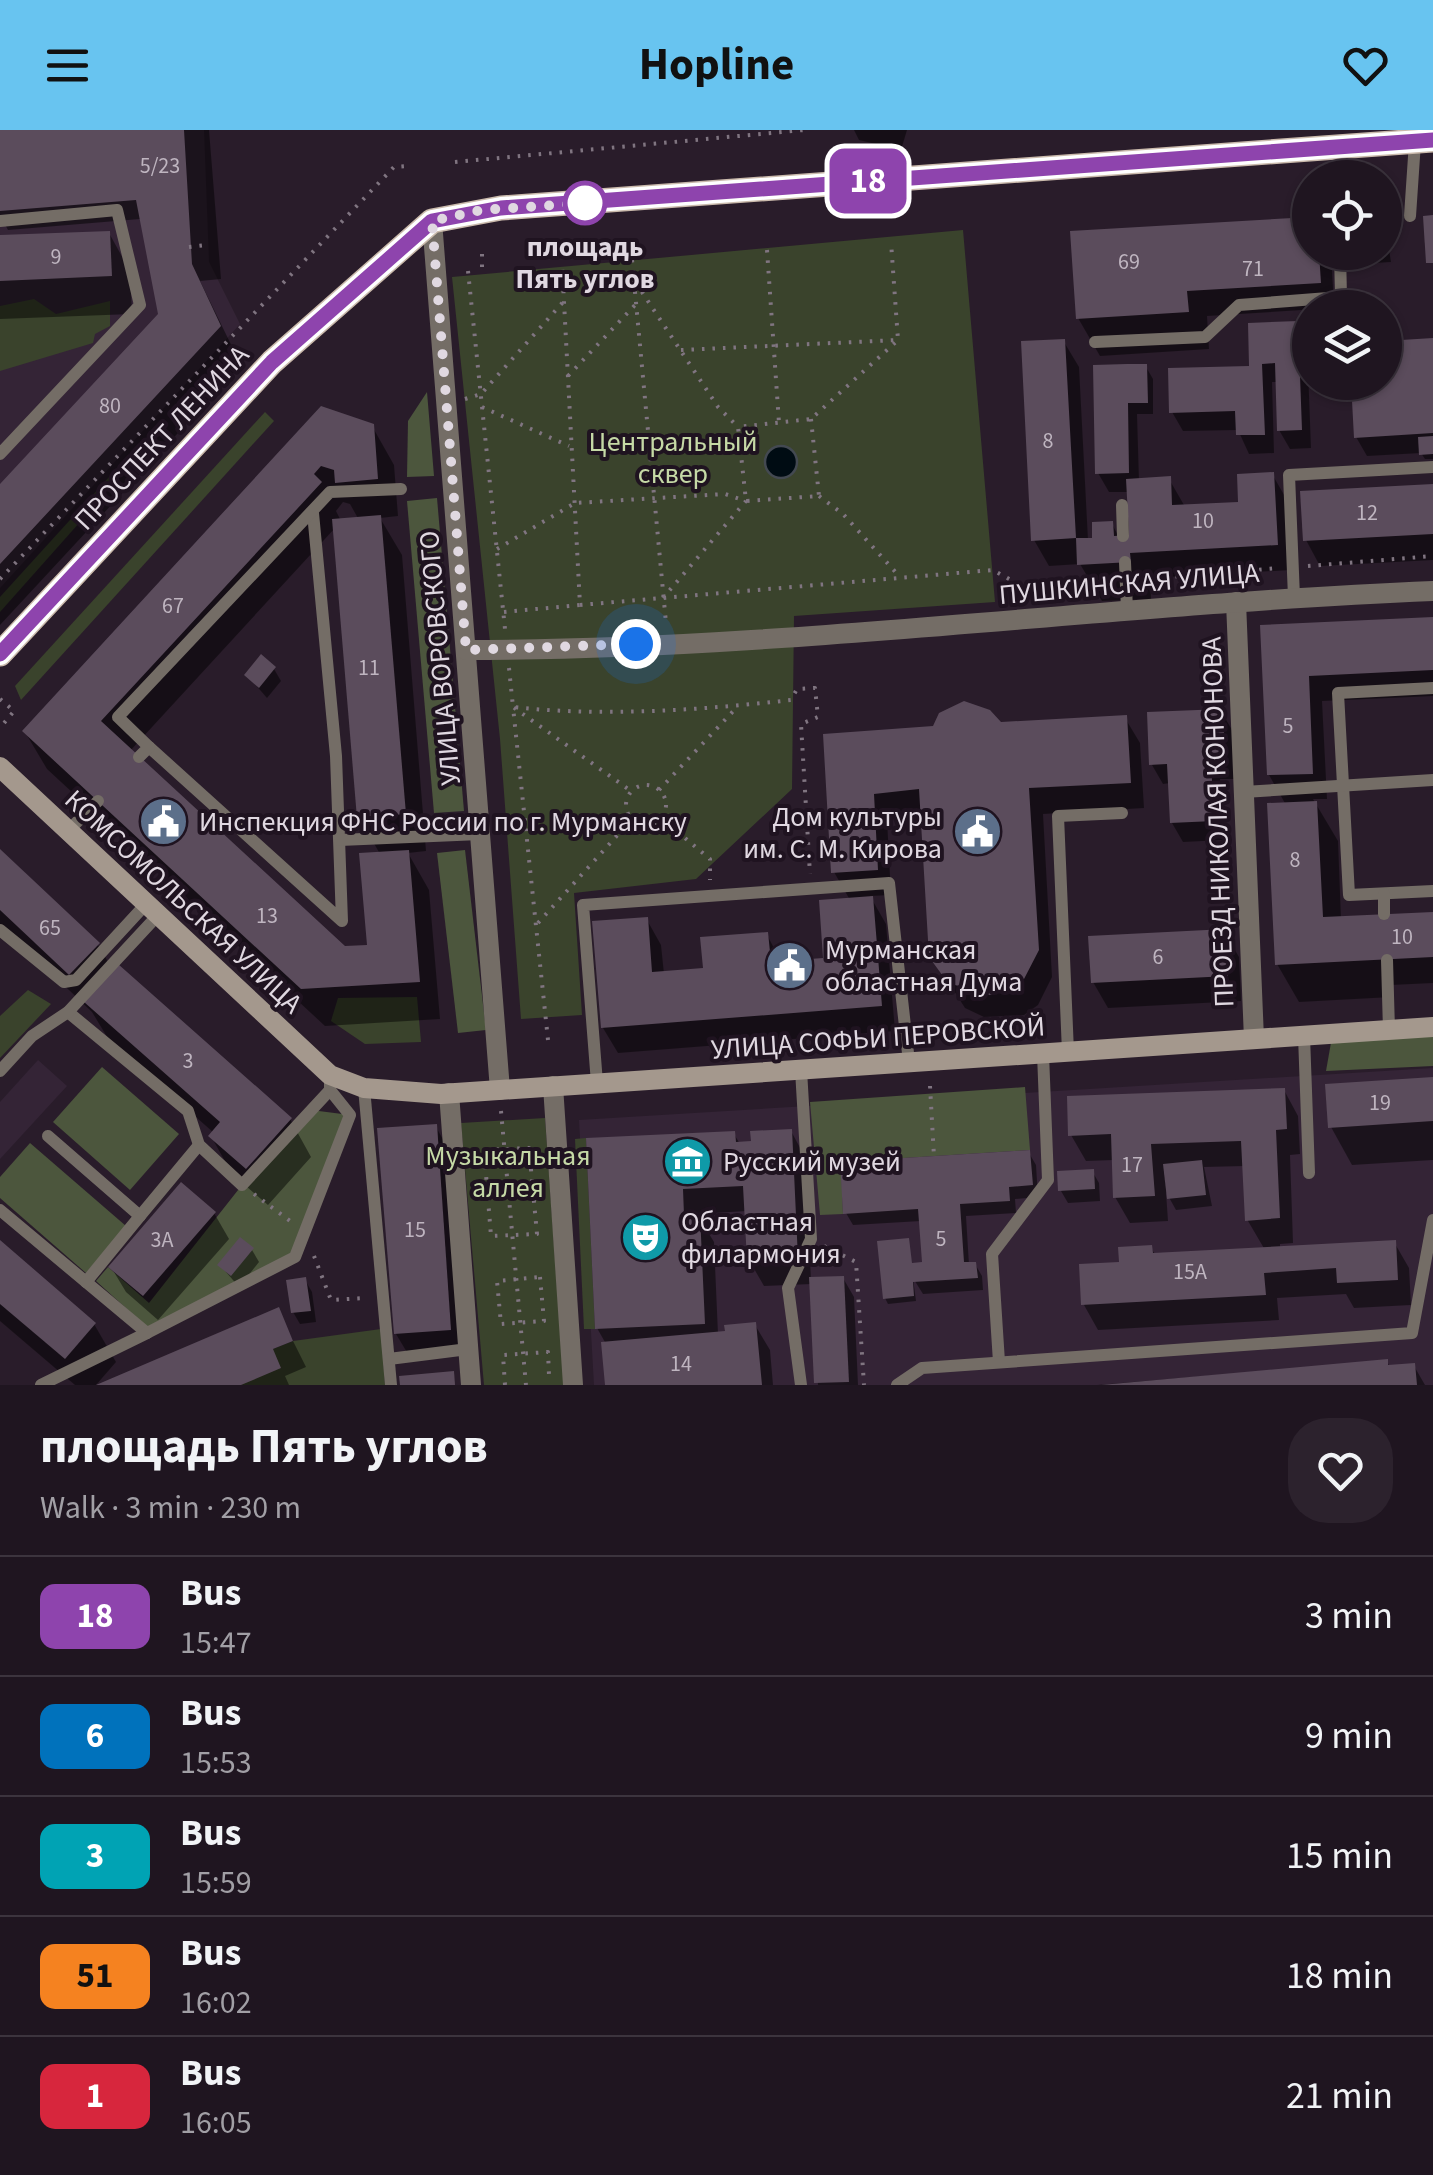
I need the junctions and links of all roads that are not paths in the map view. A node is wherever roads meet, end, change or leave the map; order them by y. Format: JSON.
{"nodes":[{"id":1,"x":1424,"y":141,"type":"edge"},
{"id":2,"x":1338,"y":147,"type":"junction"},
{"id":3,"x":1338,"y":160,"type":"edge"},
{"id":4,"x":1410,"y":216,"type":"dead end"},
{"id":5,"x":0,"y":221,"type":"edge"},
{"id":6,"x":432,"y":221,"type":"junction"},
{"id":7,"x":1340,"y":270,"type":"edge"},
{"id":8,"x":1095,"y":342,"type":"dead end"},
{"id":9,"x":0,"y":454,"type":"edge"},
{"id":10,"x":1433,"y":466,"type":"edge"},
{"id":11,"x":401,"y":490,"type":"dead end"},
{"id":12,"x":1122,"y":505,"type":"dead end"},
{"id":13,"x":314,"y":513,"type":"junction"},
{"id":14,"x":1123,"y":536,"type":"dead end"},
{"id":15,"x":1125,"y":562,"type":"dead end"},
{"id":16,"x":1433,"y":591,"type":"edge"},
{"id":17,"x":1294,"y":597,"type":"junction"},
{"id":18,"x":1236,"y":602,"type":"junction"},
{"id":19,"x":1128,"y":610,"type":"junction"},
{"id":20,"x":466,"y":650,"type":"junction"},
{"id":21,"x":0,"y":654,"type":"edge"},
{"id":22,"x":1433,"y":688,"type":"edge"},
{"id":23,"x":0,"y":767,"type":"edge"},
{"id":24,"x":1433,"y":780,"type":"edge"},
{"id":25,"x":1343,"y":786,"type":"junction"},
{"id":26,"x":1244,"y":792,"type":"junction"},
{"id":27,"x":98,"y":801,"type":"dead end"},
{"id":28,"x":1122,"y":813,"type":"dead end"},
{"id":29,"x":68,"y":831,"type":"junction"},
{"id":30,"x":480,"y":834,"type":"junction"},
{"id":31,"x":340,"y":840,"type":"junction"},
{"id":32,"x":1433,"y":891,"type":"edge"},
{"id":33,"x":1384,"y":894,"type":"junction"},
{"id":34,"x":152,"y":910,"type":"junction"},
{"id":35,"x":1384,"y":914,"type":"dead end"},
{"id":36,"x":0,"y":930,"type":"edge"},
{"id":37,"x":1387,"y":960,"type":"dead end"},
{"id":38,"x":68,"y":1012,"type":"junction"},
{"id":39,"x":1433,"y":1027,"type":"edge"},
{"id":40,"x":1388,"y":1030,"type":"junction"},
{"id":41,"x":1304,"y":1036,"type":"junction"},
{"id":42,"x":1254,"y":1040,"type":"junction"},
{"id":43,"x":1068,"y":1052,"type":"junction"},
{"id":44,"x":1043,"y":1054,"type":"junction"},
{"id":45,"x":909,"y":1062,"type":"junction"},
{"id":46,"x":801,"y":1070,"type":"junction"},
{"id":47,"x":0,"y":1071,"type":"edge"},
{"id":48,"x":330,"y":1083,"type":"junction"},
{"id":49,"x":597,"y":1083,"type":"junction"},
{"id":50,"x":553,"y":1086,"type":"junction"},
{"id":51,"x":364,"y":1088,"type":"junction"},
{"id":52,"x":449,"y":1093,"type":"junction"},
{"id":53,"x":501,"y":1100,"type":"junction"},
{"id":54,"x":48,"y":1136,"type":"dead end"},
{"id":55,"x":199,"y":1146,"type":"junction"},
{"id":56,"x":1310,"y":1173,"type":"dead end"},
{"id":57,"x":0,"y":1210,"type":"edge"},
{"id":58,"x":140,"y":1216,"type":"junction"},
{"id":59,"x":1433,"y":1220,"type":"edge"},
{"id":60,"x":86,"y":1282,"type":"junction"},
{"id":61,"x":147,"y":1333,"type":"junction"},
{"id":62,"x":468,"y":1349,"type":"junction"},
{"id":63,"x":389,"y":1359,"type":"junction"},
{"id":64,"x":999,"y":1362,"type":"junction"},
{"id":65,"x":41,"y":1385,"type":"edge"},
{"id":66,"x":391,"y":1385,"type":"edge"},
{"id":67,"x":470,"y":1385,"type":"edge"},
{"id":68,"x":573,"y":1385,"type":"edge"},
{"id":69,"x":801,"y":1385,"type":"edge"},
{"id":70,"x":897,"y":1385,"type":"edge"}],
"edges":[{"from":1,"to":2,"type":"main road"},
{"from":1,"to":4,"type":"lane"},
{"from":2,"to":3,"type":"lane"},
{"from":2,"to":6,"type":"main road"},
{"from":5,"to":9,"type":"lane"},
{"from":6,"to":20,"type":"street","name":"УЛИЦА ВОРОВСКОГО"},
{"from":6,"to":21,"type":"main road","name":"ПРОСПЕКТ ЛЕНИНА"},
{"from":7,"to":8,"type":"lane"},
{"from":10,"to":17,"type":"lane"},
{"from":11,"to":13,"type":"lane"},
{"from":12,"to":14,"type":"lane"},
{"from":13,"to":31,"type":"lane"},
{"from":13,"to":31,"type":"lane"},
{"from":15,"to":19,"type":"lane"},
{"from":16,"to":17,"type":"street","name":"ПУШКИНСКАЯ УЛИЦА"},
{"from":17,"to":18,"type":"street","name":"ПУШКИНСКАЯ УЛИЦА"},
{"from":18,"to":19,"type":"street","name":"ПУШКИНСКАЯ УЛИЦА"},
{"from":18,"to":26,"type":"street","name":"ПРОЕЗД НИКОЛАЯ КОНОНОВА"},
{"from":19,"to":20,"type":"street","name":"ПУШКИНСКАЯ УЛИЦА"},
{"from":20,"to":30,"type":"street","name":"УЛИЦА ВОРОВСКОГО"},
{"from":22,"to":25,"type":"lane"},
{"from":23,"to":29,"type":"street","name":"КОМСОМОЛЬСКАЯ УЛИЦА"},
{"from":24,"to":25,"type":"lane"},
{"from":25,"to":26,"type":"lane"},
{"from":25,"to":33,"type":"lane"},
{"from":26,"to":42,"type":"street","name":"ПРОЕЗД НИКОЛАЯ КОНОНОВА"},
{"from":27,"to":29,"type":"lane"},
{"from":28,"to":43,"type":"lane"},
{"from":29,"to":34,"type":"street","name":"КОМСОМОЛЬСКАЯ УЛИЦА"},
{"from":30,"to":31,"type":"lane"},
{"from":30,"to":53,"type":"street","name":"УЛИЦА ВОРОВСКОГО"},
{"from":32,"to":33,"type":"lane"},
{"from":33,"to":35,"type":"lane"},
{"from":34,"to":36,"type":"lane"},
{"from":34,"to":38,"type":"lane"},
{"from":34,"to":48,"type":"street","name":"КОМСОМОЛЬСКАЯ УЛИЦА"},
{"from":37,"to":40,"type":"lane"},
{"from":38,"to":47,"type":"lane"},
{"from":38,"to":55,"type":"lane"},
{"from":39,"to":40,"type":"street","name":"УЛИЦА СОФЬИ ПЕРОВСКОЙ"},
{"from":40,"to":41,"type":"street","name":"УЛИЦА СОФЬИ ПЕРОВСКОЙ"},
{"from":41,"to":42,"type":"street","name":"УЛИЦА СОФЬИ ПЕРОВСКОЙ"},
{"from":41,"to":56,"type":"lane"},
{"from":42,"to":43,"type":"street","name":"УЛИЦА СОФЬИ ПЕРОВСКОЙ"},
{"from":43,"to":44,"type":"street","name":"УЛИЦА СОФЬИ ПЕРОВСКОЙ"},
{"from":44,"to":45,"type":"street","name":"УЛИЦА СОФЬИ ПЕРОВСКОЙ"},
{"from":44,"to":64,"type":"lane"},
{"from":45,"to":46,"type":"street","name":"УЛИЦА СОФЬИ ПЕРОВСКОЙ"},
{"from":45,"to":49,"type":"lane"},
{"from":46,"to":49,"type":"street","name":"УЛИЦА СОФЬИ ПЕРОВСКОЙ"},
{"from":46,"to":69,"type":"lane"},
{"from":48,"to":51,"type":"street","name":"УЛИЦА СОФЬИ ПЕРОВСКОЙ"},
{"from":48,"to":55,"type":"lane"},
{"from":48,"to":61,"type":"lane"},
{"from":49,"to":50,"type":"street","name":"УЛИЦА СОФЬИ ПЕРОВСКОЙ"},
{"from":50,"to":53,"type":"street","name":"УЛИЦА СОФЬИ ПЕРОВСКОЙ"},
{"from":50,"to":68,"type":"street"},
{"from":51,"to":52,"type":"street","name":"УЛИЦА СОФЬИ ПЕРОВСКОЙ"},
{"from":51,"to":63,"type":"lane"},
{"from":52,"to":53,"type":"street","name":"УЛИЦА СОФЬИ ПЕРОВСКОЙ"},
{"from":52,"to":62,"type":"street"},
{"from":54,"to":58,"type":"lane"},
{"from":55,"to":58,"type":"lane"},
{"from":57,"to":60,"type":"lane"},
{"from":58,"to":60,"type":"lane"},
{"from":59,"to":64,"type":"lane"},
{"from":60,"to":61,"type":"lane"},
{"from":61,"to":65,"type":"lane"},
{"from":62,"to":63,"type":"lane"},
{"from":62,"to":67,"type":"street"},
{"from":63,"to":66,"type":"lane"},
{"from":64,"to":70,"type":"lane"}]}
